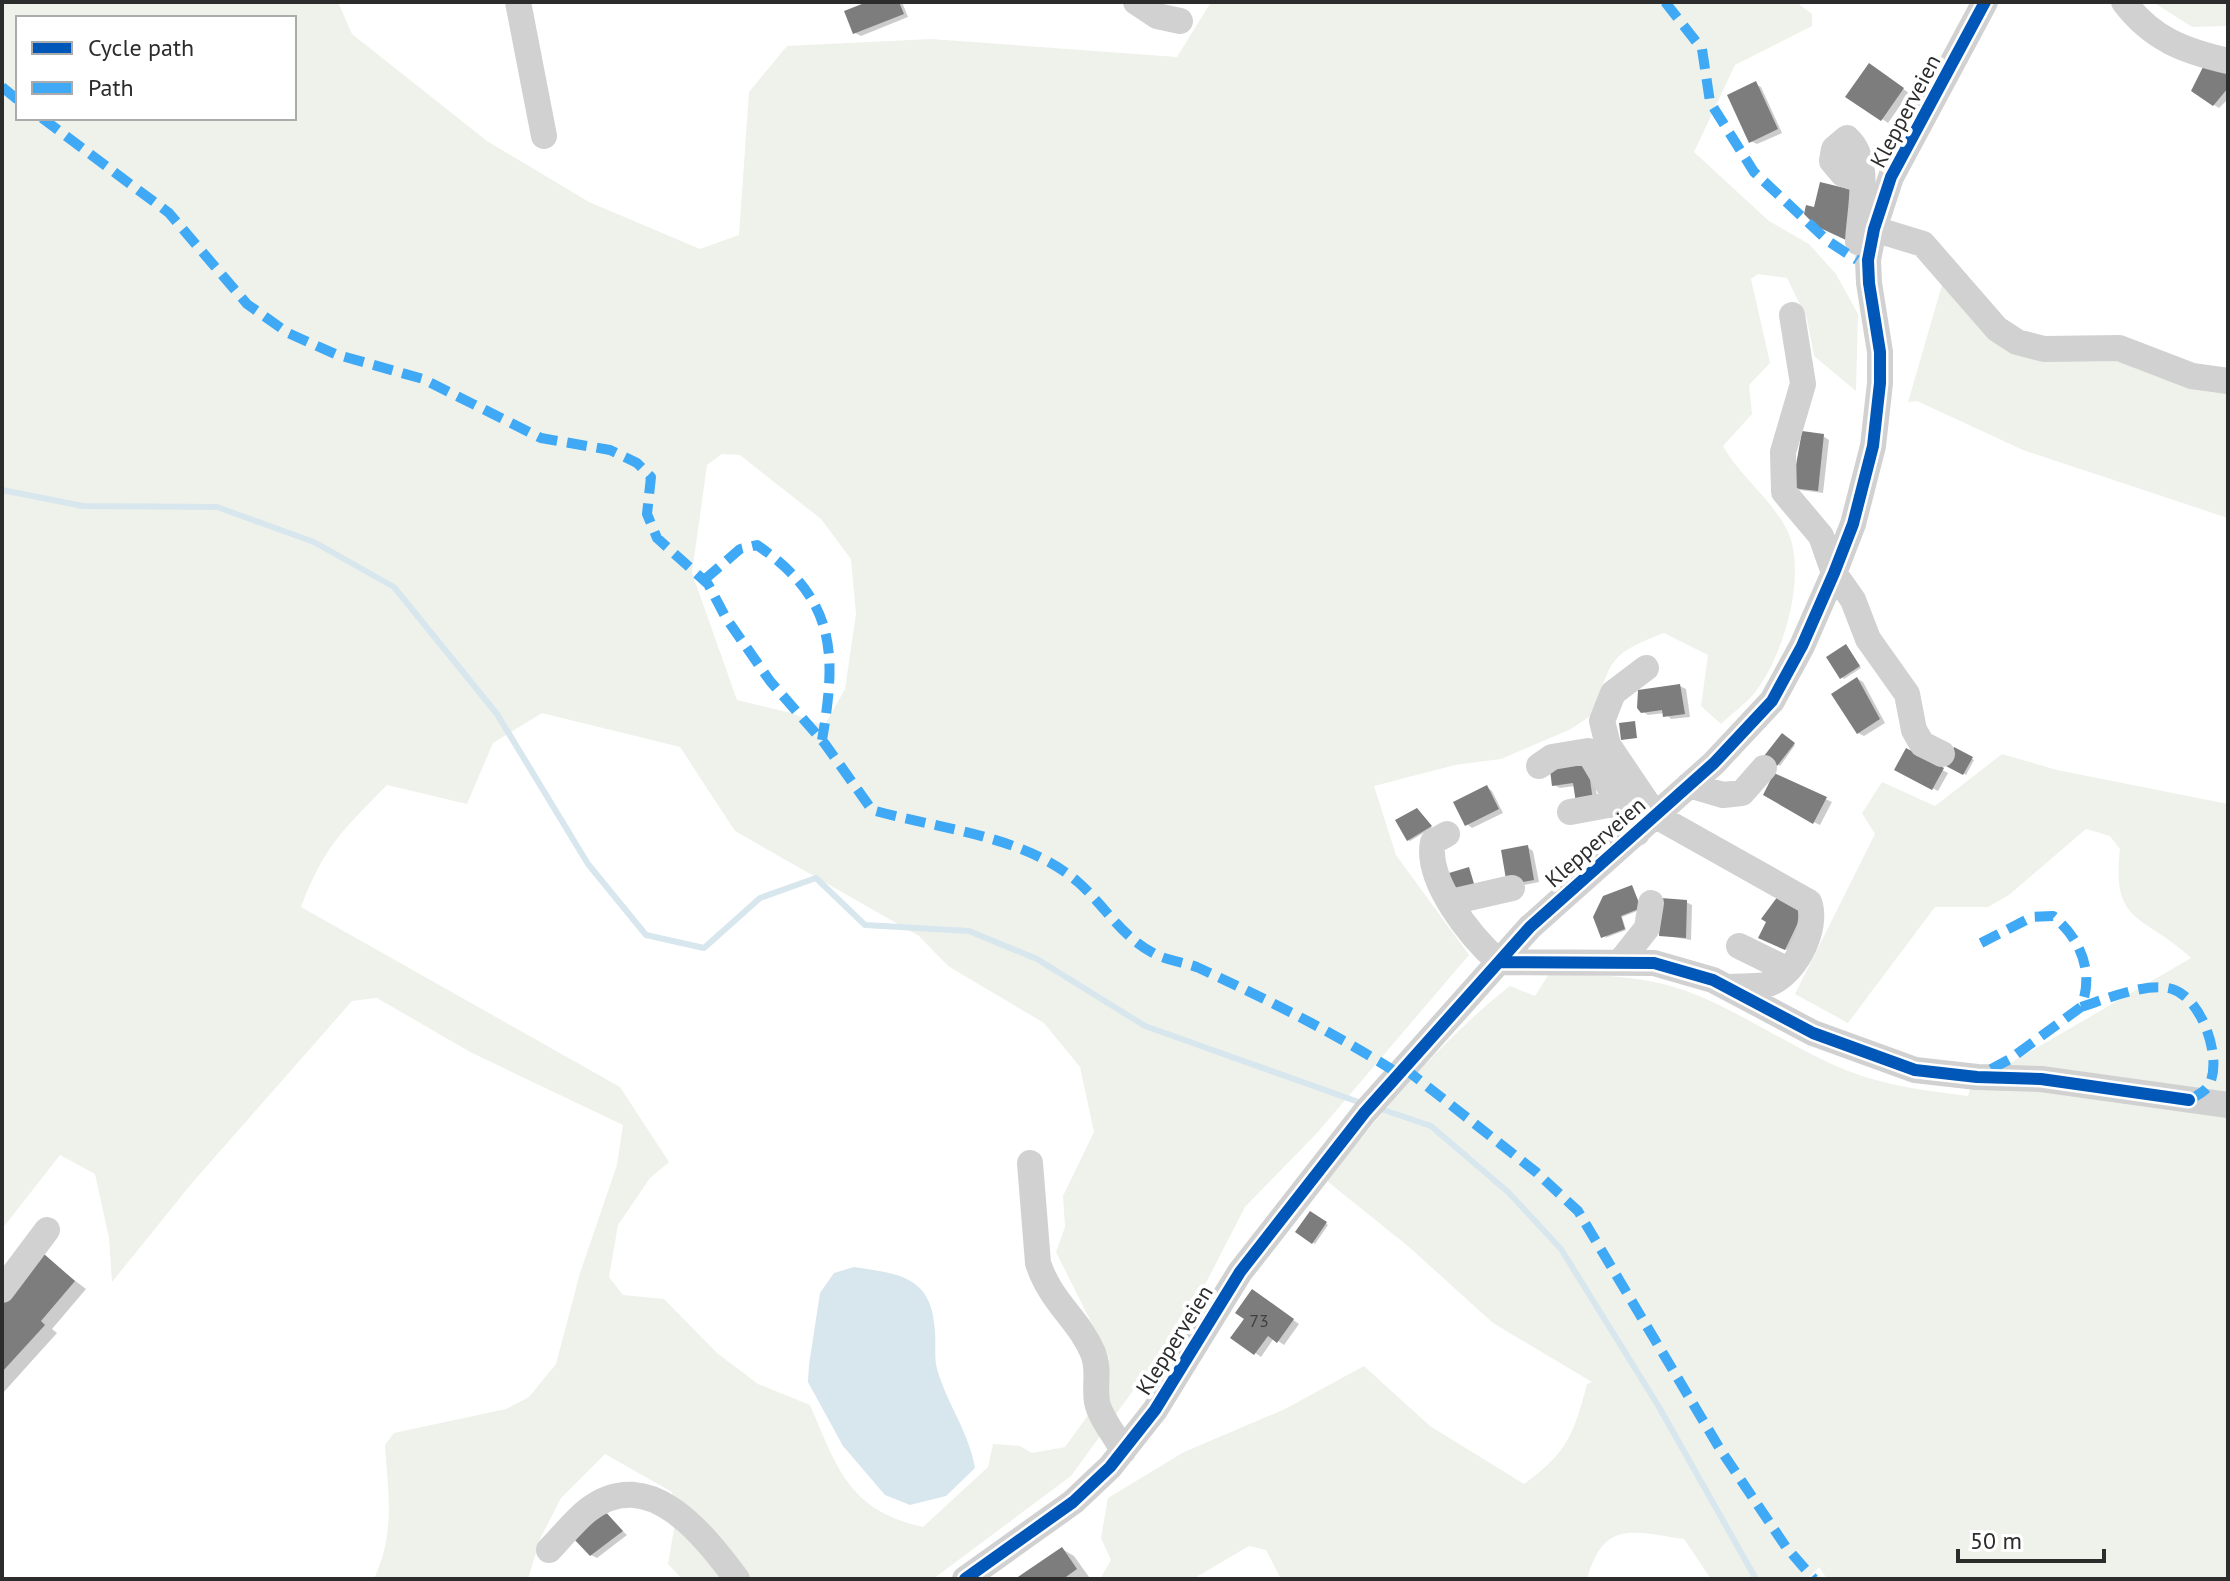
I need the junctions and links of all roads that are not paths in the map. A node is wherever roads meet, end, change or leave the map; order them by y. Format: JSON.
{"nodes":[{"id":1,"x":518,"y":2,"type":"edge"},
{"id":2,"x":1136,"y":2,"type":"edge"},
{"id":3,"x":1985,"y":2,"type":"edge"},
{"id":4,"x":2124,"y":2,"type":"edge"},
{"id":5,"x":1180,"y":21,"type":"dead end"},
{"id":6,"x":2228,"y":61,"type":"edge"},
{"id":7,"x":544,"y":136,"type":"dead end"},
{"id":8,"x":1861,"y":180,"type":"dead end"},
{"id":9,"x":1874,"y":229,"type":"junction"},
{"id":10,"x":1869,"y":278,"type":"junction"},
{"id":11,"x":1792,"y":315,"type":"dead end"},
{"id":12,"x":2228,"y":381,"type":"edge"},
{"id":13,"x":1834,"y":573,"type":"junction"},
{"id":14,"x":1646,"y":668,"type":"dead end"},
{"id":15,"x":1942,"y":754,"type":"dead end"},
{"id":16,"x":1539,"y":766,"type":"dead end"},
{"id":17,"x":1764,"y":768,"type":"dead end"},
{"id":18,"x":1689,"y":785,"type":"junction"},
{"id":19,"x":1619,"y":803,"type":"junction"},
{"id":20,"x":1570,"y":812,"type":"dead end"},
{"id":21,"x":1646,"y":825,"type":"junction"},
{"id":22,"x":1447,"y":834,"type":"dead end"},
{"id":23,"x":1512,"y":888,"type":"dead end"},
{"id":24,"x":1451,"y":902,"type":"junction"},
{"id":25,"x":1651,"y":903,"type":"dead end"},
{"id":26,"x":1739,"y":946,"type":"dead end"},
{"id":27,"x":1499,"y":962,"type":"junction"},
{"id":28,"x":1620,"y":962,"type":"junction"},
{"id":29,"x":1786,"y":969,"type":"junction"},
{"id":30,"x":1728,"y":987,"type":"junction"},
{"id":31,"x":2228,"y":1105,"type":"edge"},
{"id":32,"x":1030,"y":1163,"type":"dead end"},
{"id":33,"x":47,"y":1230,"type":"dead end"},
{"id":34,"x":2,"y":1290,"type":"edge"},
{"id":35,"x":1123,"y":1451,"type":"junction"},
{"id":36,"x":549,"y":1550,"type":"dead end"},
{"id":37,"x":737,"y":1579,"type":"edge"},
{"id":38,"x":965,"y":1579,"type":"edge"}],
"edges":[{"from":1,"to":7,"type":"street"},
{"from":2,"to":5,"type":"street"},
{"from":3,"to":9,"type":"street","name":"Klepperveien"},
{"from":4,"to":6,"type":"street"},
{"from":8,"to":10,"type":"street"},
{"from":9,"to":10,"type":"street","name":"Klepperveien"},
{"from":9,"to":12,"type":"street"},
{"from":10,"to":13,"type":"street","name":"Klepperveien"},
{"from":11,"to":13,"type":"street"},
{"from":13,"to":15,"type":"street"},
{"from":13,"to":18,"type":"street","name":"Klepperveien"},
{"from":14,"to":21,"type":"street"},
{"from":16,"to":19,"type":"street"},
{"from":17,"to":18,"type":"street"},
{"from":18,"to":21,"type":"street","name":"Klepperveien"},
{"from":19,"to":20,"type":"street"},
{"from":19,"to":21,"type":"street"},
{"from":21,"to":27,"type":"street","name":"Klepperveien"},
{"from":21,"to":29,"type":"street"},
{"from":22,"to":24,"type":"street"},
{"from":23,"to":24,"type":"street"},
{"from":24,"to":27,"type":"street"},
{"from":25,"to":28,"type":"street"},
{"from":26,"to":29,"type":"street"},
{"from":27,"to":28,"type":"street"},
{"from":27,"to":35,"type":"street","name":"Klepperveien"},
{"from":28,"to":30,"type":"street"},
{"from":29,"to":30,"type":"street"},
{"from":30,"to":31,"type":"street"},
{"from":32,"to":35,"type":"street"},
{"from":33,"to":34,"type":"street"},
{"from":35,"to":38,"type":"street","name":"Klepperveien"},
{"from":36,"to":37,"type":"street"}]}
